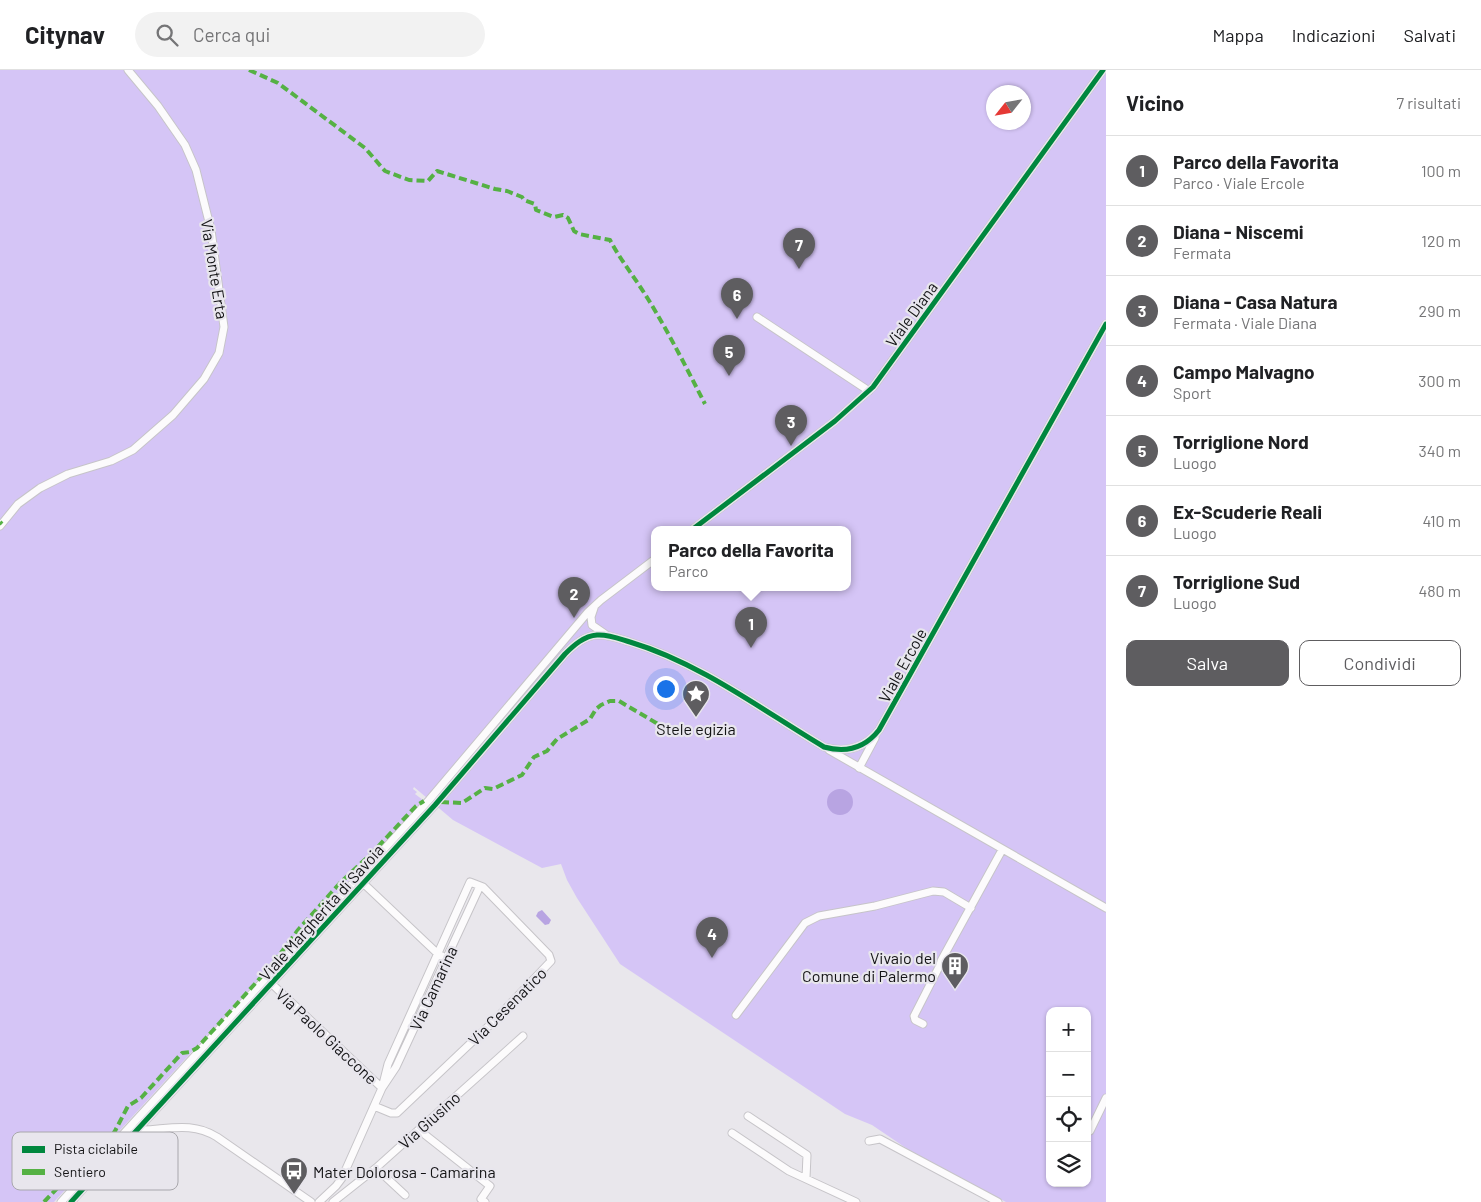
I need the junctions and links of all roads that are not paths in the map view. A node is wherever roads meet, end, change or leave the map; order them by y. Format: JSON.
{"nodes":[{"id":1,"x":128,"y":70,"type":"edge"},
{"id":2,"x":1103,"y":70,"type":"edge"},
{"id":3,"x":757,"y":317,"type":"dead end"},
{"id":4,"x":1106,"y":324,"type":"edge"},
{"id":5,"x":869,"y":391,"type":"junction"},
{"id":6,"x":0,"y":526,"type":"edge"},
{"id":7,"x":697,"y":526,"type":"edge"},
{"id":8,"x":651,"y":562,"type":"edge"},
{"id":9,"x":595,"y":605,"type":"junction"},
{"id":10,"x":609,"y":636,"type":"junction"},
{"id":11,"x":586,"y":637,"type":"joint"},
{"id":12,"x":880,"y":730,"type":"junction"},
{"id":13,"x":824,"y":747,"type":"junction"},
{"id":14,"x":859,"y":768,"type":"junction"},
{"id":15,"x":1002,"y":850,"type":"junction"},
{"id":16,"x":470,"y":882,"type":"joint"},
{"id":17,"x":364,"y":883,"type":"junction"},
{"id":18,"x":480,"y":886,"type":"junction"},
{"id":19,"x":971,"y":908,"type":"junction"},
{"id":20,"x":1106,"y":908,"type":"edge"},
{"id":21,"x":438,"y":954,"type":"junction"},
{"id":22,"x":447,"y":958,"type":"junction"},
{"id":23,"x":940,"y":965,"type":"junction"},
{"id":24,"x":957,"y":970,"type":"dead end"},
{"id":25,"x":272,"y":984,"type":"junction"},
{"id":26,"x":736,"y":1015,"type":"dead end"},
{"id":27,"x":923,"y":1024,"type":"dead end"},
{"id":28,"x":523,"y":1036,"type":"dead end"},
{"id":29,"x":382,"y":1088,"type":"junction"},
{"id":30,"x":1106,"y":1098,"type":"edge"},
{"id":31,"x":374,"y":1106,"type":"junction"},
{"id":32,"x":748,"y":1116,"type":"dead end"},
{"id":33,"x":135,"y":1126,"type":"junction"},
{"id":34,"x":1091,"y":1129,"type":"edge"},
{"id":35,"x":419,"y":1130,"type":"junction"},
{"id":36,"x":125,"y":1132,"type":"edge"},
{"id":37,"x":130,"y":1132,"type":"edge"},
{"id":38,"x":732,"y":1133,"type":"dead end"},
{"id":39,"x":869,"y":1141,"type":"dead end"},
{"id":40,"x":376,"y":1168,"type":"junction"},
{"id":41,"x":806,"y":1178,"type":"junction"},
{"id":42,"x":73,"y":1190,"type":"edge"},
{"id":43,"x":81,"y":1190,"type":"edge"},
{"id":44,"x":405,"y":1195,"type":"dead end"},
{"id":45,"x":62,"y":1202,"type":"edge"},
{"id":46,"x":71,"y":1202,"type":"edge"},
{"id":47,"x":312,"y":1202,"type":"edge"},
{"id":48,"x":319,"y":1202,"type":"edge"},
{"id":49,"x":333,"y":1202,"type":"edge"},
{"id":50,"x":485,"y":1202,"type":"edge"},
{"id":51,"x":856,"y":1202,"type":"edge"},
{"id":52,"x":998,"y":1202,"type":"edge"}],
"edges":[{"from":1,"to":6,"type":"street","name":"Via Monte Erta"},
{"from":2,"to":5,"type":"street","name":"Viale Diana"},
{"from":3,"to":5,"type":"street"},
{"from":4,"to":12,"type":"street","name":"Viale Ercole"},
{"from":5,"to":7,"type":"street","name":"Viale Diana"},
{"from":8,"to":9,"type":"street"},
{"from":9,"to":10,"type":"street"},
{"from":9,"to":33,"type":"street","name":"Viale Margherita di Savoia"},
{"from":10,"to":11,"type":"street","name":"Viale Ercole"},
{"from":10,"to":13,"type":"street","name":"Viale Ercole"},
{"from":11,"to":17,"type":"street","name":"Viale Margherita di Savoia"},
{"from":12,"to":13,"type":"street","name":"Viale Ercole"},
{"from":12,"to":14,"type":"street"},
{"from":13,"to":14,"type":"street"},
{"from":14,"to":15,"type":"street"},
{"from":15,"to":19,"type":"street"},
{"from":15,"to":20,"type":"street"},
{"from":16,"to":18,"type":"street","name":"Via Cesenatico"},
{"from":16,"to":21,"type":"street","name":"Via Camarina"},
{"from":17,"to":21,"type":"street"},
{"from":17,"to":25,"type":"street","name":"Viale Margherita di Savoia"},
{"from":18,"to":22,"type":"street","name":"Via Camarina"},
{"from":18,"to":31,"type":"street","name":"Via Cesenatico"},
{"from":19,"to":23,"type":"street"},
{"from":19,"to":26,"type":"street"},
{"from":21,"to":22,"type":"street"},
{"from":21,"to":29,"type":"street","name":"Via Camarina"},
{"from":22,"to":29,"type":"street","name":"Via Camarina"},
{"from":23,"to":24,"type":"street"},
{"from":23,"to":27,"type":"street"},
{"from":25,"to":29,"type":"street","name":"Via Paolo Giaccone"},
{"from":25,"to":33,"type":"street","name":"Viale Margherita di Savoia"},
{"from":28,"to":35,"type":"street","name":"Via Giusino"},
{"from":29,"to":31,"type":"street","name":"Via Camarina"},
{"from":30,"to":34,"type":"street"},
{"from":31,"to":48,"type":"street","name":"Via Camarina"},
{"from":32,"to":41,"type":"street"},
{"from":33,"to":36,"type":"street"},
{"from":33,"to":37,"type":"street","name":"Viale Margherita di Savoia"},
{"from":33,"to":47,"type":"street"},
{"from":35,"to":40,"type":"street","name":"Via Giusino"},
{"from":35,"to":50,"type":"street"},
{"from":38,"to":41,"type":"street"},
{"from":39,"to":52,"type":"street"},
{"from":40,"to":44,"type":"street"},
{"from":40,"to":49,"type":"street","name":"Via Giusino"},
{"from":41,"to":51,"type":"street"},
{"from":42,"to":45,"type":"street"},
{"from":43,"to":46,"type":"street","name":"Viale Margherita di Savoia"}]}
